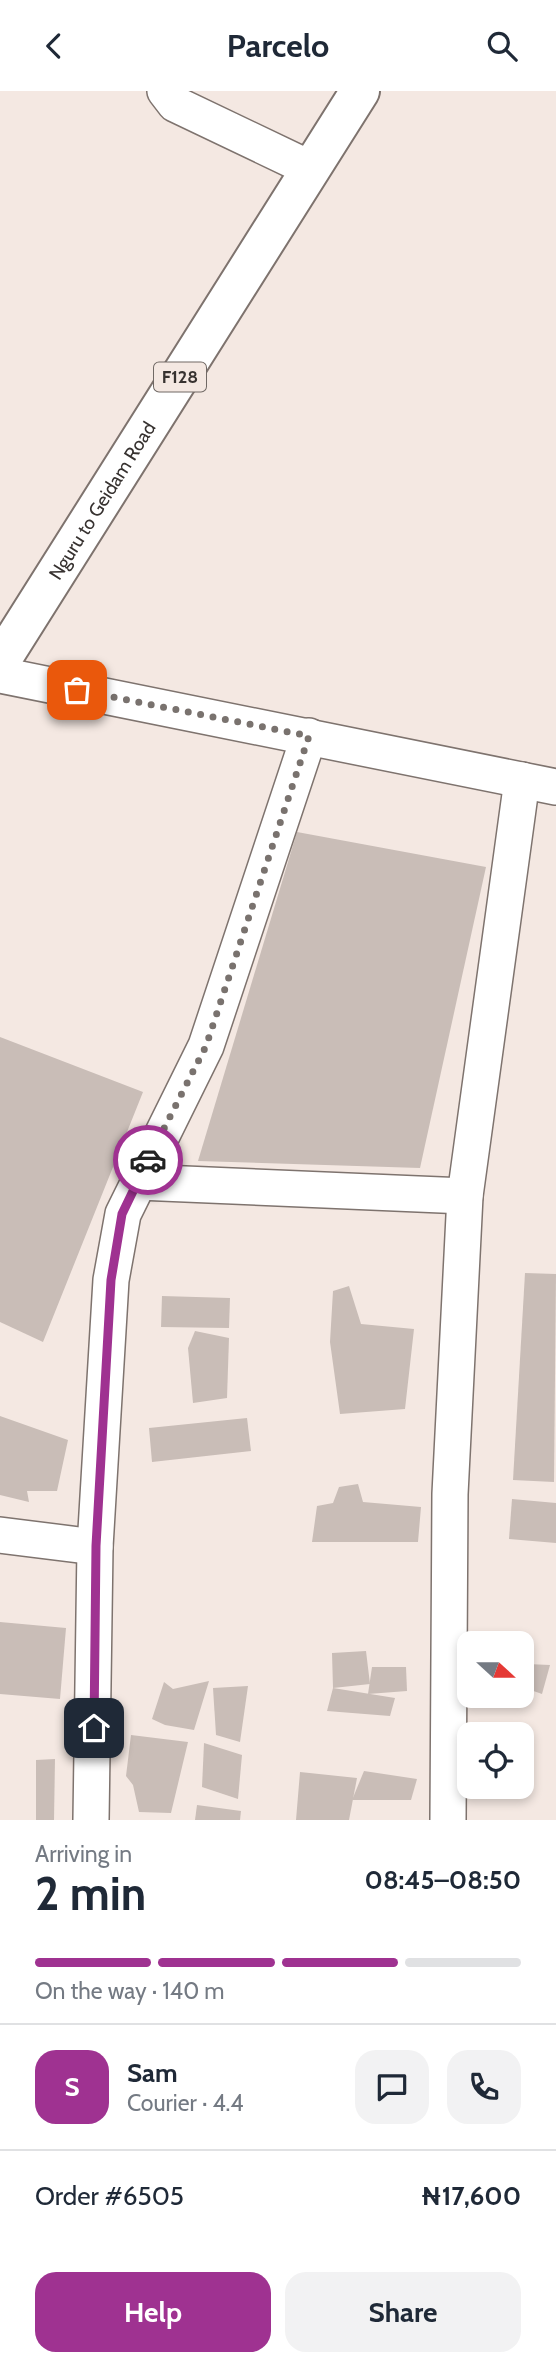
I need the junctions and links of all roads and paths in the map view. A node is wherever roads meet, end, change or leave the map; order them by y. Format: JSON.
{"nodes":[{"id":1,"x":165,"y":91,"type":"edge"},
{"id":2,"x":360,"y":91,"type":"edge"},
{"id":3,"x":311,"y":169,"type":"junction"},
{"id":4,"x":2,"y":658,"type":"edge"},
{"id":5,"x":309,"y":736,"type":"junction"},
{"id":6,"x":522,"y":780,"type":"junction"},
{"id":7,"x":556,"y":787,"type":"edge"},
{"id":8,"x":138,"y":1182,"type":"junction"},
{"id":9,"x":465,"y":1196,"type":"junction"},
{"id":10,"x":0,"y":1535,"type":"edge"},
{"id":11,"x":96,"y":1546,"type":"junction"},
{"id":12,"x":91,"y":1820,"type":"edge"},
{"id":13,"x":448,"y":1820,"type":"edge"}],
"edges":[{"from":1,"to":3,"type":"street"},
{"from":2,"to":3,"type":"main road","name":"Nguru to Geidam Road","number":"F128"},
{"from":3,"to":4,"type":"main road","name":"Nguru to Geidam Road","number":"F128"},
{"from":4,"to":5,"type":"street"},
{"from":5,"to":6,"type":"street"},
{"from":5,"to":8,"type":"street"},
{"from":6,"to":7,"type":"street"},
{"from":6,"to":9,"type":"street"},
{"from":8,"to":9,"type":"street"},
{"from":8,"to":11,"type":"street"},
{"from":9,"to":13,"type":"street"},
{"from":10,"to":11,"type":"street"},
{"from":11,"to":12,"type":"street"}]}
